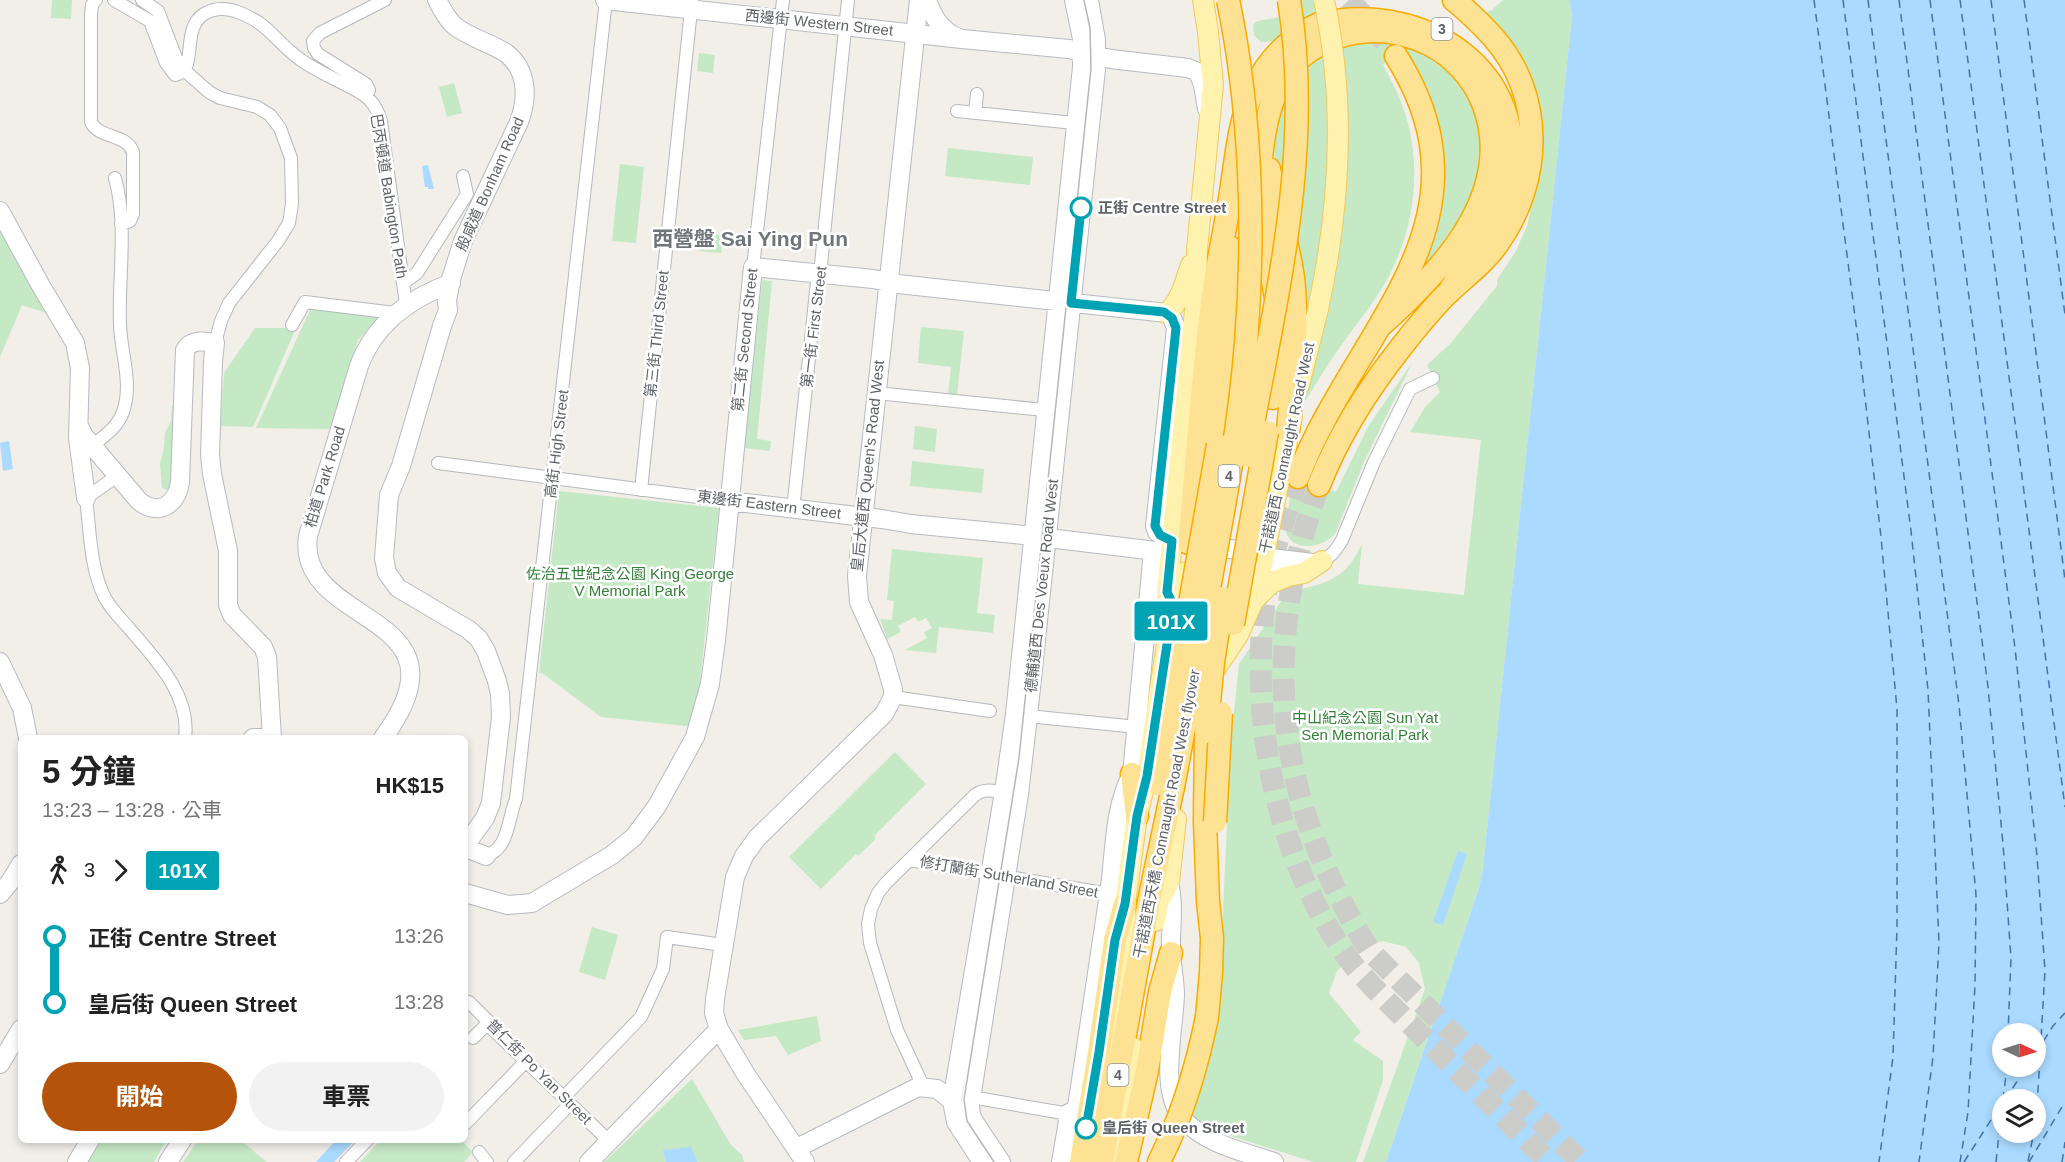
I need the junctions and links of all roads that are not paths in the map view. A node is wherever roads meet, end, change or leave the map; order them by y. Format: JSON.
{"nodes":[{"id":1,"x":96,"y":0,"type":"edge"},
{"id":2,"x":114,"y":0,"type":"edge"},
{"id":3,"x":142,"y":0,"type":"edge"},
{"id":4,"x":385,"y":0,"type":"edge"},
{"id":5,"x":437,"y":0,"type":"edge"},
{"id":6,"x":605,"y":0,"type":"edge"},
{"id":7,"x":783,"y":0,"type":"edge"},
{"id":8,"x":848,"y":0,"type":"edge"},
{"id":9,"x":919,"y":0,"type":"edge"},
{"id":10,"x":927,"y":0,"type":"edge"},
{"id":11,"x":1074,"y":0,"type":"edge"},
{"id":12,"x":1089,"y":0,"type":"edge"},
{"id":13,"x":1228,"y":0,"type":"edge"},
{"id":14,"x":1289,"y":0,"type":"edge"},
{"id":15,"x":1324,"y":0,"type":"edge"},
{"id":16,"x":1436,"y":0,"type":"edge"},
{"id":17,"x":1454,"y":0,"type":"edge"},
{"id":18,"x":1200,"y":4,"type":"edge"},
{"id":19,"x":692,"y":5,"type":"edge"},
{"id":20,"x":780,"y":19,"type":"junction"},
{"id":21,"x":845,"y":26,"type":"junction"},
{"id":22,"x":915,"y":34,"type":"junction"},
{"id":23,"x":1494,"y":38,"type":"junction"},
{"id":24,"x":962,"y":39,"type":"junction"},
{"id":25,"x":1090,"y":54,"type":"junction"},
{"id":26,"x":1396,"y":56,"type":"tunnel mouth"},
{"id":27,"x":184,"y":70,"type":"junction"},
{"id":28,"x":976,"y":94,"type":"dead end"},
{"id":29,"x":366,"y":96,"type":"junction"},
{"id":30,"x":957,"y":111,"type":"dead end"},
{"id":31,"x":975,"y":113,"type":"junction"},
{"id":32,"x":1208,"y":116,"type":"junction"},
{"id":33,"x":1083,"y":124,"type":"junction"},
{"id":34,"x":1264,"y":135,"type":"junction"},
{"id":35,"x":463,"y":176,"type":"dead end"},
{"id":36,"x":115,"y":178,"type":"dead end"},
{"id":37,"x":1230,"y":202,"type":"junction"},
{"id":38,"x":0,"y":211,"type":"edge"},
{"id":39,"x":121,"y":224,"type":"junction"},
{"id":40,"x":1197,"y":249,"type":"junction"},
{"id":41,"x":753,"y":267,"type":"junction"},
{"id":42,"x":820,"y":274,"type":"junction"},
{"id":43,"x":888,"y":282,"type":"junction"},
{"id":44,"x":403,"y":283,"type":"junction"},
{"id":45,"x":1449,"y":292,"type":"junction"},
{"id":46,"x":1065,"y":302,"type":"junction"},
{"id":47,"x":445,"y":304,"type":"junction"},
{"id":48,"x":406,"y":306,"type":"junction"},
{"id":49,"x":1167,"y":313,"type":"junction"},
{"id":50,"x":292,"y":325,"type":"dead end"},
{"id":51,"x":1380,"y":326,"type":"junction"},
{"id":52,"x":215,"y":343,"type":"junction"},
{"id":53,"x":1433,"y":378,"type":"dead end"},
{"id":54,"x":876,"y":393,"type":"junction"},
{"id":55,"x":1053,"y":411,"type":"junction"},
{"id":56,"x":79,"y":426,"type":"junction"},
{"id":57,"x":1288,"y":431,"type":"junction"},
{"id":58,"x":92,"y":446,"type":"junction"},
{"id":59,"x":438,"y":463,"type":"dead end"},
{"id":60,"x":117,"y":476,"type":"junction"},
{"id":61,"x":1298,"y":477,"type":"tunnel mouth"},
{"id":62,"x":553,"y":478,"type":"junction"},
{"id":63,"x":1319,"y":485,"type":"tunnel mouth"},
{"id":64,"x":641,"y":489,"type":"junction"},
{"id":65,"x":86,"y":498,"type":"junction"},
{"id":66,"x":729,"y":501,"type":"junction"},
{"id":67,"x":794,"y":510,"type":"junction"},
{"id":68,"x":862,"y":517,"type":"junction"},
{"id":69,"x":1040,"y":538,"type":"junction"},
{"id":70,"x":1174,"y":549,"type":"junction"},
{"id":71,"x":1263,"y":559,"type":"junction"},
{"id":72,"x":1322,"y":561,"type":"junction"},
{"id":73,"x":1253,"y":601,"type":"junction"},
{"id":74,"x":0,"y":662,"type":"edge"},
{"id":75,"x":893,"y":697,"type":"junction"},
{"id":76,"x":990,"y":711,"type":"dead end"},
{"id":77,"x":1028,"y":716,"type":"junction"},
{"id":78,"x":1137,"y":727,"type":"junction"},
{"id":79,"x":27,"y":735,"type":"edge"},
{"id":80,"x":185,"y":735,"type":"edge"},
{"id":81,"x":272,"y":735,"type":"edge"},
{"id":82,"x":385,"y":735,"type":"edge"},
{"id":83,"x":1132,"y":774,"type":"junction"},
{"id":84,"x":1004,"y":792,"type":"junction"},
{"id":85,"x":1137,"y":816,"type":"junction"},
{"id":86,"x":468,"y":844,"type":"edge"},
{"id":87,"x":468,"y":849,"type":"edge"},
{"id":88,"x":486,"y":856,"type":"joint"},
{"id":89,"x":909,"y":860,"type":"junction"},
{"id":90,"x":18,"y":869,"type":"edge"},
{"id":91,"x":998,"y":876,"type":"junction"},
{"id":92,"x":1169,"y":882,"type":"junction"},
{"id":93,"x":0,"y":894,"type":"edge"},
{"id":94,"x":468,"y":894,"type":"edge"},
{"id":95,"x":1150,"y":896,"type":"junction"},
{"id":96,"x":1117,"y":899,"type":"junction"},
{"id":97,"x":1212,"y":938,"type":"junction"},
{"id":98,"x":723,"y":945,"type":"junction"},
{"id":99,"x":1171,"y":953,"type":"junction"},
{"id":100,"x":469,"y":1002,"type":"dead end"},
{"id":101,"x":487,"y":1023,"type":"junction"},
{"id":102,"x":719,"y":1029,"type":"junction"},
{"id":103,"x":18,"y":1034,"type":"edge"},
{"id":104,"x":473,"y":1038,"type":"dead end"},
{"id":105,"x":526,"y":1061,"type":"junction"},
{"id":106,"x":1,"y":1063,"type":"edge"},
{"id":107,"x":923,"y":1086,"type":"junction"},
{"id":108,"x":971,"y":1097,"type":"junction"},
{"id":109,"x":567,"y":1101,"type":"junction"},
{"id":110,"x":952,"y":1101,"type":"junction"},
{"id":111,"x":1070,"y":1110,"type":"junction"},
{"id":112,"x":468,"y":1121,"type":"edge"},
{"id":113,"x":1198,"y":1132,"type":"junction"},
{"id":114,"x":609,"y":1141,"type":"junction"},
{"id":115,"x":88,"y":1143,"type":"edge"},
{"id":116,"x":181,"y":1143,"type":"edge"},
{"id":117,"x":364,"y":1143,"type":"edge"},
{"id":118,"x":801,"y":1155,"type":"edge"},
{"id":119,"x":978,"y":1160,"type":"edge"},
{"id":120,"x":77,"y":1162,"type":"edge"},
{"id":121,"x":168,"y":1162,"type":"edge"},
{"id":122,"x":346,"y":1162,"type":"edge"},
{"id":123,"x":514,"y":1162,"type":"edge"},
{"id":124,"x":589,"y":1162,"type":"edge"},
{"id":125,"x":1001,"y":1162,"type":"edge"},
{"id":126,"x":1058,"y":1162,"type":"edge"},
{"id":127,"x":1068,"y":1162,"type":"edge"},
{"id":128,"x":1081,"y":1162,"type":"edge"},
{"id":129,"x":1093,"y":1162,"type":"edge"},
{"id":130,"x":1102,"y":1162,"type":"edge"},
{"id":131,"x":1114,"y":1162,"type":"edge"},
{"id":132,"x":1126,"y":1162,"type":"edge"},
{"id":133,"x":1159,"y":1162,"type":"edge"},
{"id":134,"x":1164,"y":1162,"type":"edge"},
{"id":135,"x":1274,"y":1162,"type":"edge"}],
"edges":[{"from":1,"to":39,"type":"street"},
{"from":2,"to":27,"type":"street"},
{"from":3,"to":27,"type":"street"},
{"from":4,"to":29,"type":"street"},
{"from":5,"to":47,"type":"main road","name":"般咸道 Bonham Road"},
{"from":6,"to":19,"type":"main road","name":"西邊街 Western Street"},
{"from":6,"to":62,"type":"street","name":"高街 High Street"},
{"from":7,"to":20,"type":"street","name":"第二街 Second Street"},
{"from":8,"to":21,"type":"street","name":"第一街 First Street"},
{"from":9,"to":22,"type":"main road","name":"皇后大道西 Queen's Road West"},
{"from":10,"to":24,"type":"main road","name":"西邊街 Western Street"},
{"from":11,"to":25,"type":"main road","name":"德輔道西 Des Voeux Road West"},
{"from":12,"to":25,"type":"main road","name":"德輔道西 Des Voeux Road West"},
{"from":13,"to":95,"type":"highway","name":"干諾道西天橋 Connaught Road West flyover","number":"4","bridge":true},
{"from":14,"to":97,"type":"highway","name":"干諾道西天橋 Connaught Road West flyover","number":"4","bridge":true},
{"from":15,"to":57,"type":"main road","name":"干諾道西 Connaught Road West","bridge":true},
{"from":16,"to":23,"type":"highway","number":"3"},
{"from":17,"to":23,"type":"highway","number":"3"},
{"from":18,"to":32,"type":"main road"},
{"from":19,"to":20,"type":"main road","name":"西邊街 Western Street"},
{"from":19,"to":64,"type":"street","name":"第三街 Third Street"},
{"from":20,"to":21,"type":"main road","name":"西邊街 Western Street"},
{"from":20,"to":41,"type":"street","name":"第二街 Second Street"},
{"from":21,"to":22,"type":"main road","name":"西邊街 Western Street"},
{"from":21,"to":42,"type":"street","name":"第一街 First Street"},
{"from":22,"to":24,"type":"main road","name":"西邊街 Western Street"},
{"from":22,"to":43,"type":"main road","name":"皇后大道西 Queen's Road West"},
{"from":23,"to":45,"type":"highway","number":"3"},
{"from":24,"to":25,"type":"main road","name":"西邊街 Western Street"},
{"from":25,"to":32,"type":"main road","name":"西邊街 Western Street"},
{"from":25,"to":33,"type":"main road","name":"德輔道西 Des Voeux Road West"},
{"from":26,"to":51,"type":"highway","number":"3"},
{"from":27,"to":29,"type":"street","name":"巴丙頓道 Babington Path"},
{"from":27,"to":52,"type":"street"},
{"from":28,"to":31,"type":"street"},
{"from":29,"to":44,"type":"street","name":"巴丙頓道 Babington Path"},
{"from":30,"to":31,"type":"street"},
{"from":31,"to":33,"type":"street"},
{"from":32,"to":40,"type":"main road"},
{"from":33,"to":46,"type":"main road","name":"德輔道西 Des Voeux Road West"},
{"from":34,"to":51,"type":"highway","number":"3"},
{"from":34,"to":57,"type":"highway"},
{"from":34,"to":97,"type":"highway","bridge":true},
{"from":35,"to":44,"type":"street"},
{"from":36,"to":39,"type":"street"},
{"from":37,"to":45,"type":"highway","number":"3"},
{"from":37,"to":70,"type":"highway"},
{"from":37,"to":95,"type":"highway","bridge":true},
{"from":38,"to":56,"type":"main road"},
{"from":39,"to":58,"type":"street"},
{"from":40,"to":49,"type":"main road"},
{"from":40,"to":70,"type":"main road"},
{"from":41,"to":42,"type":"main road"},
{"from":41,"to":66,"type":"main road","name":"第二街 Second Street"},
{"from":42,"to":43,"type":"main road"},
{"from":42,"to":67,"type":"street","name":"第一街 First Street"},
{"from":43,"to":46,"type":"main road"},
{"from":43,"to":54,"type":"main road","name":"皇后大道西 Queen's Road West"},
{"from":44,"to":48,"type":"street","name":"巴丙頓道 Babington Path"},
{"from":45,"to":63,"type":"highway","number":"3"},
{"from":46,"to":49,"type":"main road"},
{"from":46,"to":55,"type":"main road","name":"德輔道西 Des Voeux Road West"},
{"from":47,"to":48,"type":"main road"},
{"from":47,"to":48,"type":"main road","name":"柏道 Park Road"},
{"from":47,"to":86,"type":"main road","name":"般咸道 Bonham Road"},
{"from":48,"to":50,"type":"street"},
{"from":48,"to":82,"type":"main road","name":"柏道 Park Road"},
{"from":49,"to":70,"type":"main road"},
{"from":51,"to":61,"type":"highway","number":"3"},
{"from":52,"to":60,"type":"main road"},
{"from":52,"to":81,"type":"main road"},
{"from":53,"to":72,"type":"street"},
{"from":54,"to":55,"type":"street"},
{"from":54,"to":68,"type":"main road","name":"皇后大道西 Queen's Road West"},
{"from":55,"to":69,"type":"main road","name":"德輔道西 Des Voeux Road West"},
{"from":56,"to":58,"type":"main road"},
{"from":56,"to":65,"type":"main road"},
{"from":57,"to":71,"type":"main road","name":"干諾道西 Connaught Road West"},
{"from":58,"to":60,"type":"main road"},
{"from":59,"to":62,"type":"street","name":"東邊街 Eastern Street"},
{"from":60,"to":65,"type":"street"},
{"from":62,"to":64,"type":"street","name":"東邊街 Eastern Street"},
{"from":62,"to":88,"type":"street","name":"高街 High Street"},
{"from":64,"to":66,"type":"street","name":"東邊街 Eastern Street"},
{"from":65,"to":80,"type":"street"},
{"from":66,"to":67,"type":"main road","name":"東邊街 Eastern Street"},
{"from":66,"to":94,"type":"main road","name":"第二街 Second Street"},
{"from":67,"to":68,"type":"main road","name":"東邊街 Eastern Street"},
{"from":68,"to":69,"type":"main road","name":"東邊街 Eastern Street"},
{"from":68,"to":75,"type":"main road","name":"皇后大道西 Queen's Road West"},
{"from":69,"to":70,"type":"main road","name":"東邊街 Eastern Street"},
{"from":69,"to":77,"type":"main road","name":"德輔道西 Des Voeux Road West"},
{"from":69,"to":84,"type":"main road","name":"德輔道西 Des Voeux Road West"},
{"from":70,"to":71,"type":"main road","name":"東邊街 Eastern Street"},
{"from":70,"to":78,"type":"main road"},
{"from":70,"to":85,"type":"main road"},
{"from":71,"to":72,"type":"street"},
{"from":71,"to":73,"type":"main road","name":"干諾道西 Connaught Road West"},
{"from":72,"to":73,"type":"main road"},
{"from":73,"to":92,"type":"main road","name":"干諾道西 Connaught Road West"},
{"from":74,"to":79,"type":"main road"},
{"from":75,"to":76,"type":"street"},
{"from":75,"to":98,"type":"main road"},
{"from":77,"to":78,"type":"street"},
{"from":77,"to":91,"type":"main road","name":"德輔道西 Des Voeux Road West"},
{"from":78,"to":83,"type":"main road"},
{"from":83,"to":85,"type":"highway"},
{"from":83,"to":96,"type":"main road"},
{"from":84,"to":89,"type":"street"},
{"from":84,"to":91,"type":"main road","name":"德輔道西 Des Voeux Road West"},
{"from":85,"to":96,"type":"main road"},
{"from":87,"to":88,"type":"main road"},
{"from":89,"to":91,"type":"street","name":"修打蘭街 Sutherland Street"},
{"from":89,"to":107,"type":"street"},
{"from":90,"to":93,"type":"main road"},
{"from":91,"to":96,"type":"street","name":"修打蘭街 Sutherland Street"},
{"from":91,"to":108,"type":"main road","name":"德輔道西 Des Voeux Road West"},
{"from":91,"to":110,"type":"main road","name":"德輔道西 Des Voeux Road West"},
{"from":92,"to":99,"type":"main road","name":"干諾道西 Connaught Road West"},
{"from":92,"to":131,"type":"main road","name":"干諾道西 Connaught Road West"},
{"from":95,"to":130,"type":"highway","name":"干諾道西天橋 Connaught Road West flyover","number":"4"},
{"from":96,"to":111,"type":"main road"},
{"from":96,"to":128,"type":"highway"},
{"from":96,"to":129,"type":"main road"},
{"from":97,"to":133,"type":"highway","name":"干諾道西天橋 Connaught Road West flyover","number":"4","bridge":true},
{"from":98,"to":102,"type":"main road"},
{"from":98,"to":109,"type":"street"},
{"from":99,"to":113,"type":"main road","name":"干諾道西 Connaught Road West"},
{"from":99,"to":132,"type":"highway"},
{"from":100,"to":101,"type":"street","name":"普仁街 Po Yan Street"},
{"from":101,"to":104,"type":"street"},
{"from":101,"to":105,"type":"street","name":"普仁街 Po Yan Street"},
{"from":102,"to":114,"type":"main road"},
{"from":102,"to":118,"type":"main road"},
{"from":103,"to":106,"type":"main road"},
{"from":105,"to":109,"type":"street","name":"普仁街 Po Yan Street"},
{"from":105,"to":112,"type":"street"},
{"from":107,"to":110,"type":"main road"},
{"from":107,"to":118,"type":"main road"},
{"from":108,"to":111,"type":"street"},
{"from":108,"to":125,"type":"main road","name":"德輔道西 Des Voeux Road West"},
{"from":109,"to":114,"type":"street","name":"普仁街 Po Yan Street"},
{"from":109,"to":123,"type":"street"},
{"from":110,"to":119,"type":"main road","name":"德輔道西 Des Voeux Road West"},
{"from":111,"to":126,"type":"street"},
{"from":111,"to":127,"type":"main road"},
{"from":113,"to":134,"type":"street"},
{"from":113,"to":135,"type":"main road"},
{"from":114,"to":124,"type":"main road"},
{"from":115,"to":120,"type":"main road"},
{"from":116,"to":121,"type":"main road"},
{"from":117,"to":122,"type":"street"}]}
